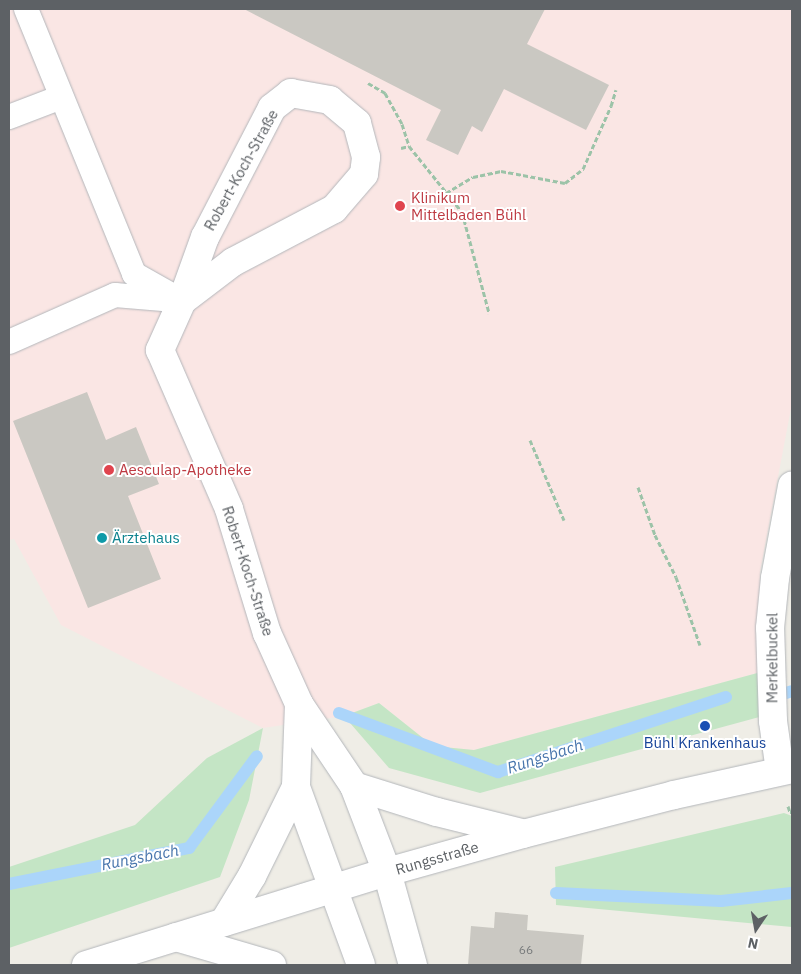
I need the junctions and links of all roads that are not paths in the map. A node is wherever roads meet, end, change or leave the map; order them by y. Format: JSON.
{"nodes":[{"id":1,"x":26,"y":9,"type":"edge"},
{"id":2,"x":61,"y":98,"type":"junction"},
{"id":3,"x":9,"y":117,"type":"edge"},
{"id":4,"x":182,"y":301,"type":"junction"},
{"id":5,"x":9,"y":342,"type":"edge"},
{"id":6,"x":792,"y":486,"type":"edge"},
{"id":7,"x":299,"y":704,"type":"junction"},
{"id":8,"x":786,"y":770,"type":"edge"},
{"id":9,"x":354,"y":786,"type":"junction"},
{"id":10,"x":296,"y":787,"type":"junction"},
{"id":11,"x":522,"y":834,"type":"junction"},
{"id":12,"x":387,"y":872,"type":"junction"},
{"id":13,"x":332,"y":889,"type":"junction"},
{"id":14,"x":224,"y":922,"type":"junction"},
{"id":15,"x":176,"y":937,"type":"junction"},
{"id":16,"x":86,"y":965,"type":"edge"},
{"id":17,"x":272,"y":965,"type":"edge"},
{"id":18,"x":361,"y":965,"type":"edge"},
{"id":19,"x":413,"y":965,"type":"edge"}],
"edges":[{"from":1,"to":2,"type":"lane"},
{"from":2,"to":3,"type":"lane"},
{"from":2,"to":4,"type":"lane"},
{"from":4,"to":4,"type":"street","name":"Robert-Koch-Straße"},
{"from":4,"to":5,"type":"lane"},
{"from":4,"to":7,"type":"street","name":"Robert-Koch-Straße"},
{"from":6,"to":8,"type":"street","name":"Merkelbuckel"},
{"from":7,"to":9,"type":"street","name":"Robert-Koch-Straße"},
{"from":7,"to":10,"type":"street","name":"Robert-Koch-Straße"},
{"from":8,"to":11,"type":"street","name":"Rungsstraße"},
{"from":9,"to":11,"type":"street"},
{"from":9,"to":12,"type":"street","name":"Robert-Koch-Straße"},
{"from":10,"to":13,"type":"street","name":"Robert-Koch-Straße"},
{"from":10,"to":14,"type":"street"},
{"from":11,"to":12,"type":"street","name":"Rungsstraße"},
{"from":12,"to":13,"type":"street","name":"Rungsstraße"},
{"from":12,"to":19,"type":"street","name":"Robert-Koch-Straße"},
{"from":13,"to":14,"type":"street","name":"Rungsstraße"},
{"from":13,"to":18,"type":"street","name":"Robert-Koch-Straße"},
{"from":14,"to":15,"type":"street","name":"Rungsstraße"},
{"from":15,"to":16,"type":"street","name":"Rungsstraße"},
{"from":15,"to":17,"type":"street"}]}
